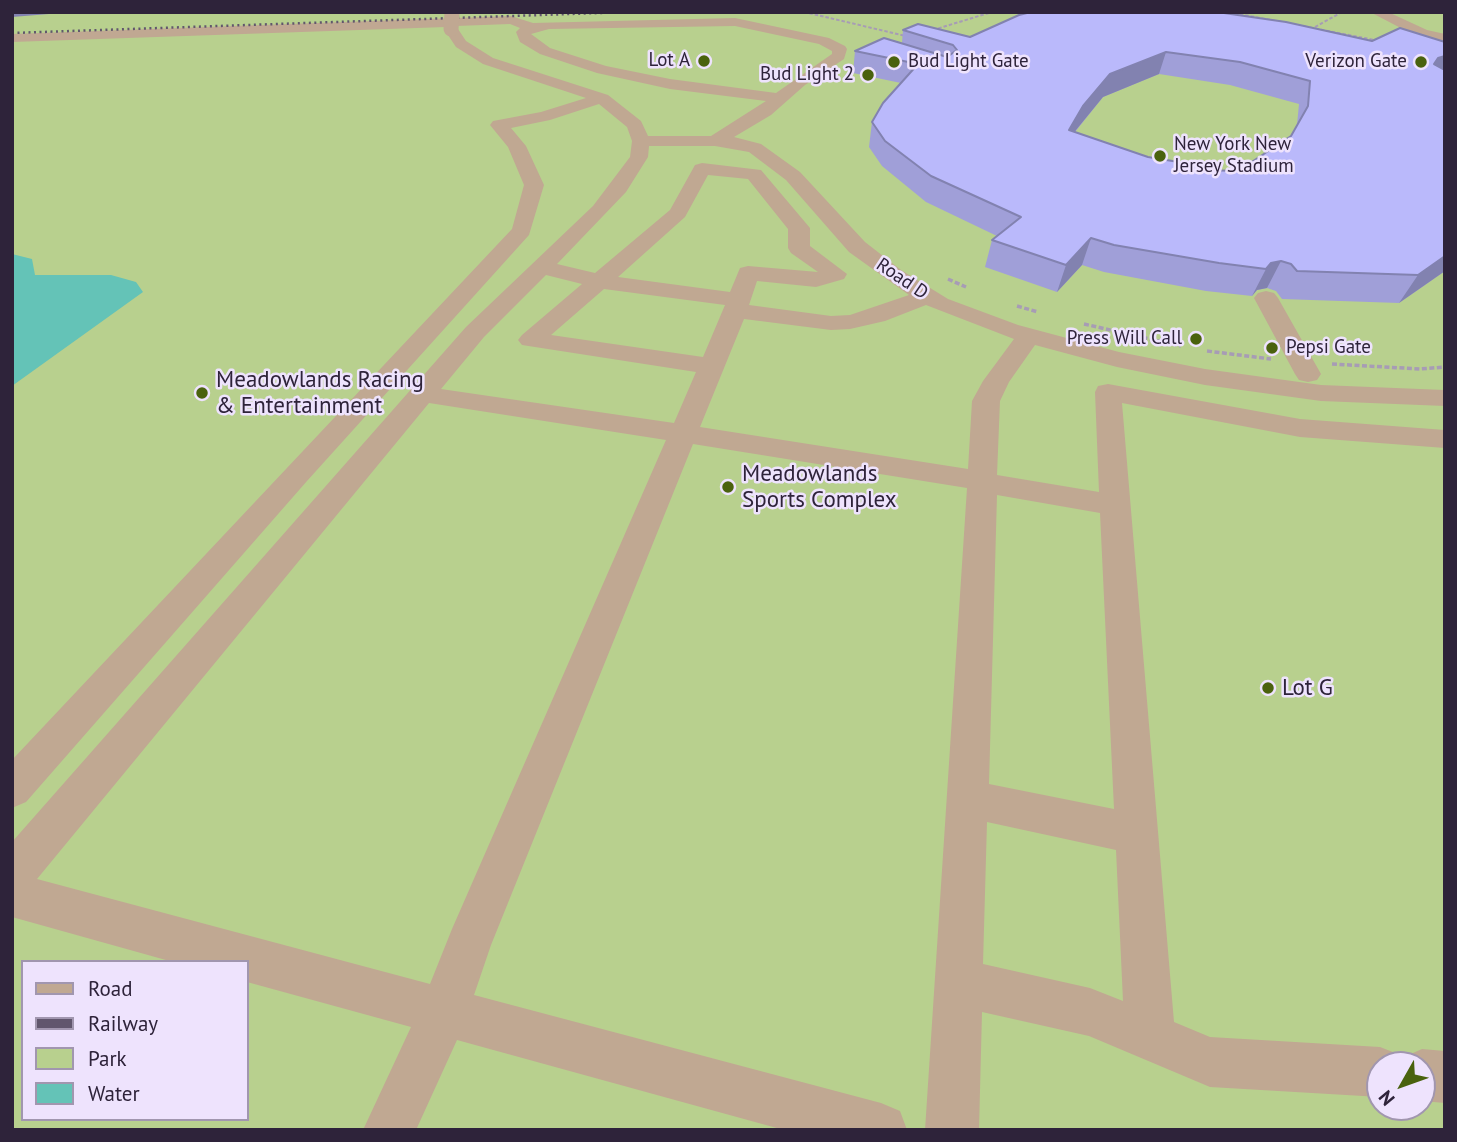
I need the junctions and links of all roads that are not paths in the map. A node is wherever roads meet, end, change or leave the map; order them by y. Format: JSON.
{"nodes":[{"id":1,"x":1377,"y":12,"type":"edge"},
{"id":2,"x":237,"y":15,"type":"dead end"},
{"id":3,"x":452,"y":20,"type":"edge"},
{"id":4,"x":532,"y":27,"type":"junction"},
{"id":5,"x":12,"y":38,"type":"edge"},
{"id":6,"x":1445,"y":38,"type":"edge"},
{"id":7,"x":36,"y":40,"type":"junction"},
{"id":8,"x":12,"y":54,"type":"edge"},
{"id":9,"x":602,"y":97,"type":"junction"},
{"id":10,"x":778,"y":98,"type":"junction"},
{"id":11,"x":641,"y":141,"type":"junction"},
{"id":12,"x":715,"y":141,"type":"junction"},
{"id":13,"x":540,"y":267,"type":"junction"},
{"id":14,"x":600,"y":281,"type":"junction"},
{"id":15,"x":934,"y":286,"type":"junction"},
{"id":16,"x":1266,"y":298,"type":"edge"},
{"id":17,"x":736,"y":306,"type":"junction"},
{"id":18,"x":1035,"y":324,"type":"junction"},
{"id":19,"x":1199,"y":363,"type":"junction"},
{"id":20,"x":712,"y":366,"type":"junction"},
{"id":21,"x":1305,"y":369,"type":"road end"},
{"id":22,"x":422,"y":394,"type":"junction"},
{"id":23,"x":1445,"y":398,"type":"edge"},
{"id":24,"x":1215,"y":414,"type":"junction"},
{"id":25,"x":683,"y":434,"type":"junction"},
{"id":26,"x":1445,"y":439,"type":"edge"},
{"id":27,"x":984,"y":482,"type":"junction"},
{"id":28,"x":1116,"y":505,"type":"junction"},
{"id":29,"x":12,"y":789,"type":"edge"},
{"id":30,"x":969,"y":799,"type":"junction"},
{"id":31,"x":1137,"y":834,"type":"junction"},
{"id":32,"x":12,"y":875,"type":"edge"},
{"id":33,"x":12,"y":895,"type":"edge"},
{"id":34,"x":960,"y":983,"type":"junction"},
{"id":35,"x":444,"y":1013,"type":"junction"},
{"id":36,"x":1150,"y":1036,"type":"junction"},
{"id":37,"x":1366,"y":1071,"type":"edge"},
{"id":38,"x":389,"y":1130,"type":"edge"},
{"id":39,"x":881,"y":1130,"type":"edge"},
{"id":40,"x":952,"y":1130,"type":"edge"}],
"edges":[{"from":1,"to":6,"type":"street"},
{"from":2,"to":7,"type":"street"},
{"from":3,"to":9,"type":"street"},
{"from":4,"to":7,"type":"street"},
{"from":4,"to":10,"type":"street"},
{"from":4,"to":10,"type":"street"},
{"from":5,"to":7,"type":"street"},
{"from":7,"to":8,"type":"street"},
{"from":9,"to":11,"type":"street"},
{"from":9,"to":29,"type":"street"},
{"from":10,"to":12,"type":"street"},
{"from":11,"to":12,"type":"street","name":"Road D"},
{"from":11,"to":13,"type":"street"},
{"from":12,"to":15,"type":"street","name":"Road D"},
{"from":13,"to":14,"type":"street"},
{"from":13,"to":22,"type":"street"},
{"from":14,"to":17,"type":"street"},
{"from":14,"to":17,"type":"street"},
{"from":14,"to":20,"type":"street"},
{"from":15,"to":17,"type":"street"},
{"from":15,"to":18,"type":"street","name":"Road D"},
{"from":16,"to":21,"type":"street"},
{"from":17,"to":20,"type":"street"},
{"from":18,"to":19,"type":"street","name":"Road D"},
{"from":18,"to":27,"type":"street"},
{"from":19,"to":23,"type":"street","name":"Road D"},
{"from":19,"to":24,"type":"street"},
{"from":20,"to":25,"type":"street"},
{"from":22,"to":25,"type":"street"},
{"from":22,"to":32,"type":"street"},
{"from":24,"to":26,"type":"street"},
{"from":24,"to":28,"type":"street"},
{"from":25,"to":27,"type":"street"},
{"from":25,"to":35,"type":"street"},
{"from":27,"to":28,"type":"street"},
{"from":27,"to":30,"type":"street"},
{"from":28,"to":31,"type":"street"},
{"from":30,"to":31,"type":"street"},
{"from":30,"to":34,"type":"street"},
{"from":31,"to":36,"type":"street"},
{"from":33,"to":35,"type":"street"},
{"from":34,"to":36,"type":"street"},
{"from":34,"to":40,"type":"street"},
{"from":35,"to":38,"type":"street"},
{"from":35,"to":39,"type":"street"},
{"from":36,"to":37,"type":"street"}]}
